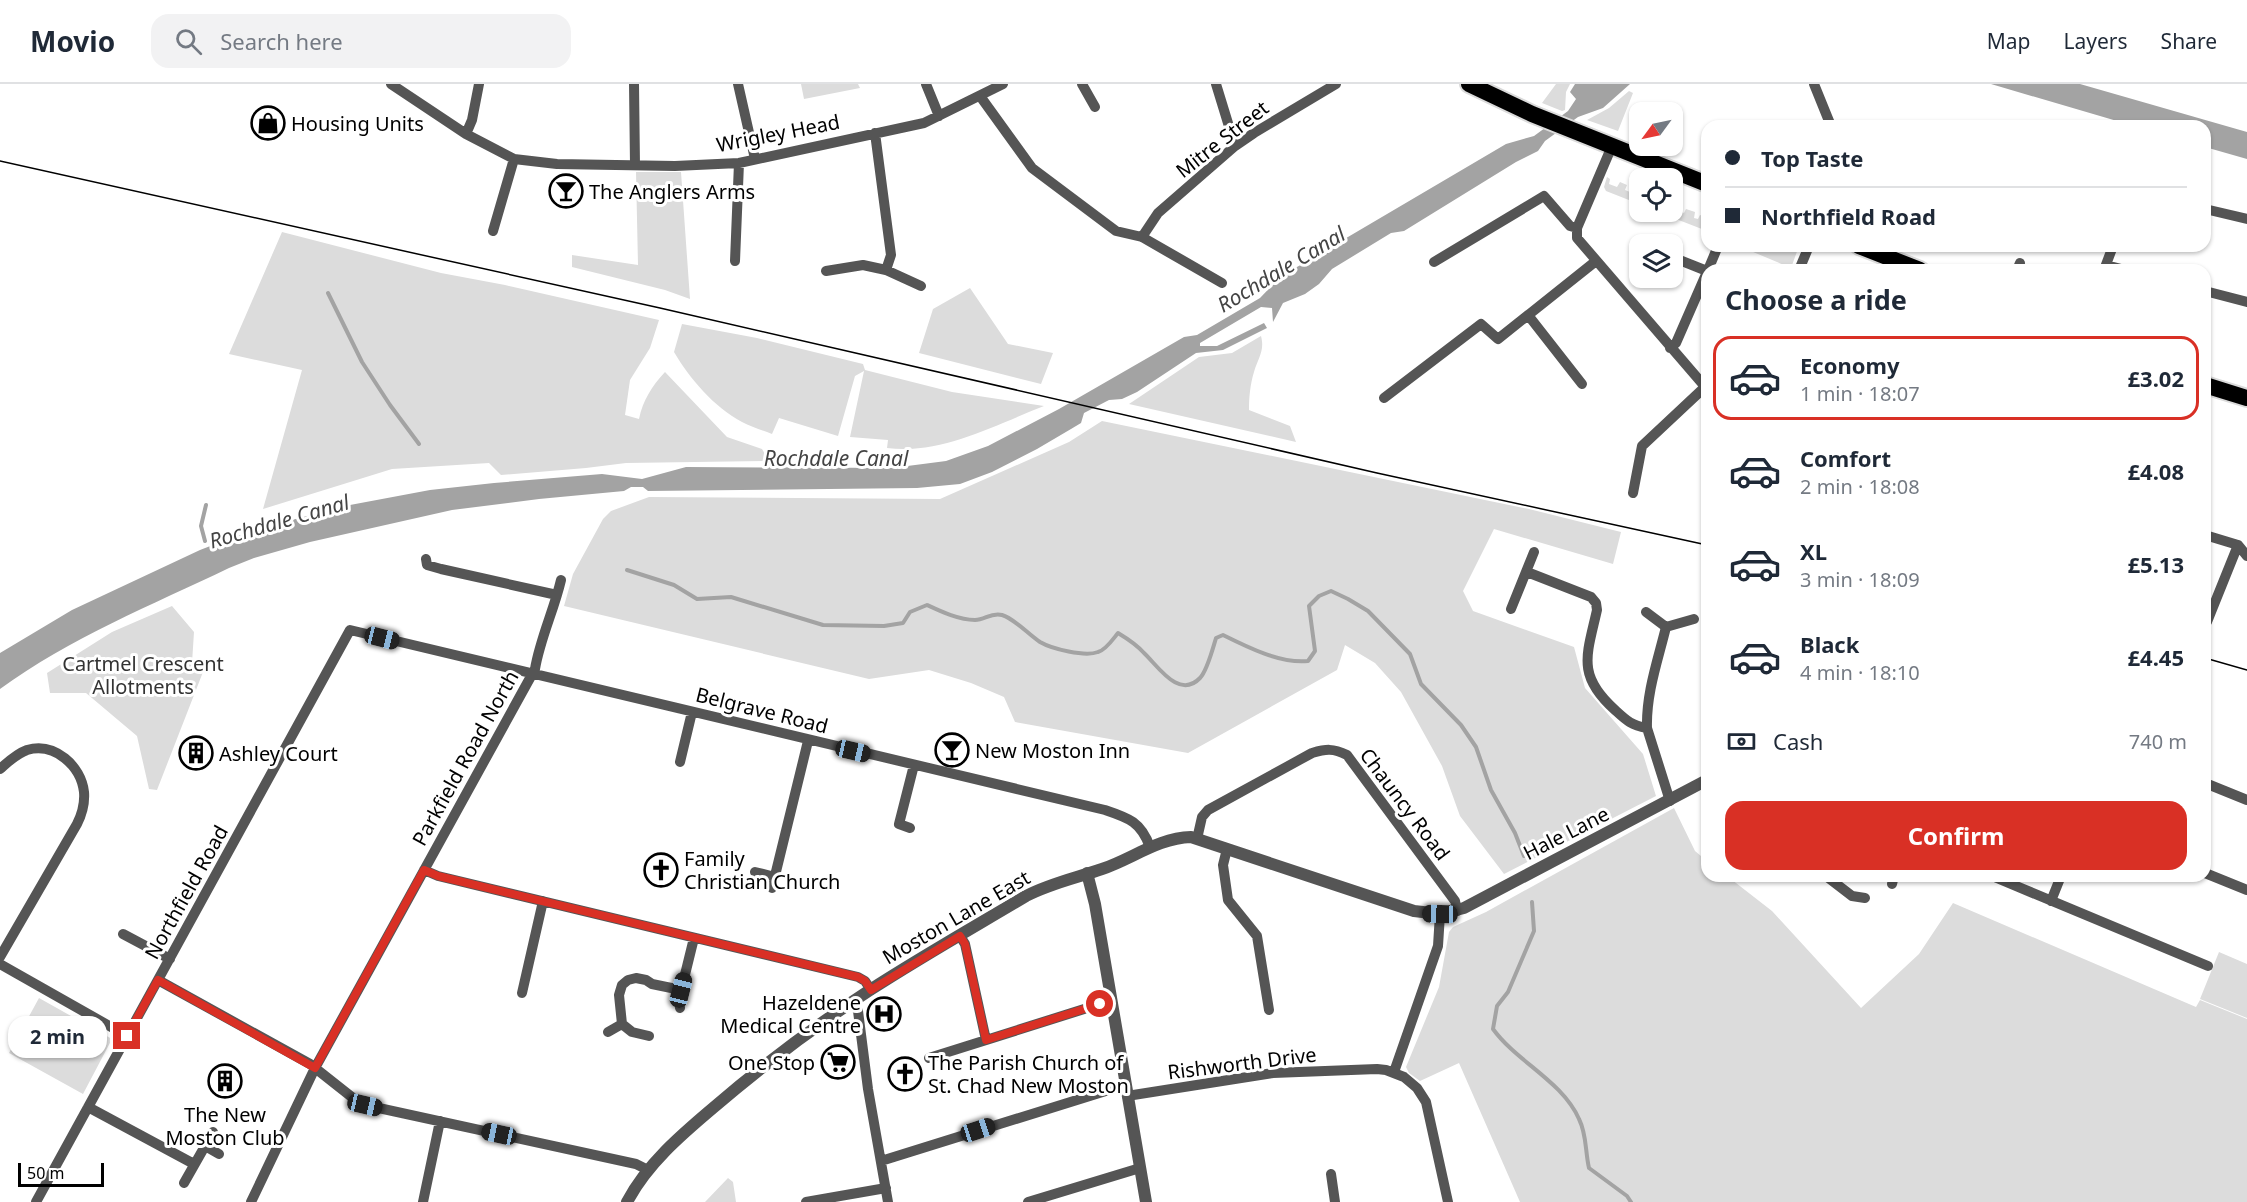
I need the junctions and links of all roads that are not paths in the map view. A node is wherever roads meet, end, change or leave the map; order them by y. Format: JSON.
{"nodes":[{"id":1,"x":391,"y":84,"type":"edge"},
{"id":2,"x":478,"y":84,"type":"edge"},
{"id":3,"x":634,"y":84,"type":"edge"},
{"id":4,"x":738,"y":84,"type":"edge"},
{"id":5,"x":926,"y":84,"type":"edge"},
{"id":6,"x":1003,"y":84,"type":"edge"},
{"id":7,"x":1082,"y":84,"type":"edge"},
{"id":8,"x":1216,"y":84,"type":"edge"},
{"id":9,"x":1336,"y":84,"type":"edge"},
{"id":10,"x":1469,"y":84,"type":"edge"},
{"id":11,"x":1814,"y":84,"type":"edge"},
{"id":12,"x":980,"y":96,"type":"junction"},
{"id":13,"x":1095,"y":107,"type":"dead end"},
{"id":14,"x":939,"y":116,"type":"junction"},
{"id":15,"x":1829,"y":120,"type":"edge"},
{"id":16,"x":875,"y":133,"type":"junction"},
{"id":17,"x":466,"y":134,"type":"junction"},
{"id":18,"x":1235,"y":146,"type":"junction"},
{"id":19,"x":1612,"y":146,"type":"junction"},
{"id":20,"x":514,"y":159,"type":"junction"},
{"id":21,"x":755,"y":159,"type":"junction"},
{"id":22,"x":739,"y":163,"type":"junction"},
{"id":23,"x":635,"y":165,"type":"junction"},
{"id":24,"x":1701,"y":182,"type":"edge"},
{"id":25,"x":2211,"y":210,"type":"edge"},
{"id":26,"x":2247,"y":219,"type":"edge"},
{"id":27,"x":1577,"y":228,"type":"junction"},
{"id":28,"x":493,"y":231,"type":"dead end"},
{"id":29,"x":1142,"y":237,"type":"junction"},
{"id":30,"x":1875,"y":252,"type":"edge"},
{"id":31,"x":735,"y":261,"type":"dead end"},
{"id":32,"x":1596,"y":261,"type":"junction"},
{"id":33,"x":1683,"y":261,"type":"edge"},
{"id":34,"x":1434,"y":262,"type":"dead end"},
{"id":35,"x":1905,"y":264,"type":"edge"},
{"id":36,"x":1701,"y":269,"type":"edge"},
{"id":37,"x":886,"y":270,"type":"junction"},
{"id":38,"x":826,"y":271,"type":"dead end"},
{"id":39,"x":1222,"y":283,"type":"dead end"},
{"id":40,"x":1701,"y":285,"type":"edge"},
{"id":41,"x":921,"y":286,"type":"dead end"},
{"id":42,"x":2211,"y":293,"type":"edge"},
{"id":43,"x":2247,"y":302,"type":"edge"},
{"id":44,"x":1528,"y":315,"type":"junction"},
{"id":45,"x":1671,"y":348,"type":"junction"},
{"id":46,"x":1701,"y":382,"type":"edge"},
{"id":47,"x":1581,"y":384,"type":"dead end"},
{"id":48,"x":2211,"y":387,"type":"edge"},
{"id":49,"x":1701,"y":393,"type":"edge"},
{"id":50,"x":1384,"y":398,"type":"dead end"},
{"id":51,"x":2247,"y":398,"type":"edge"},
{"id":52,"x":1633,"y":493,"type":"dead end"},
{"id":53,"x":2211,"y":536,"type":"edge"},
{"id":54,"x":2238,"y":545,"type":"junction"},
{"id":55,"x":1534,"y":552,"type":"dead end"},
{"id":56,"x":2247,"y":556,"type":"edge"},
{"id":57,"x":426,"y":559,"type":"dead end"},
{"id":58,"x":1527,"y":572,"type":"junction"},
{"id":59,"x":561,"y":580,"type":"dead end"},
{"id":60,"x":557,"y":595,"type":"junction"},
{"id":61,"x":1511,"y":609,"type":"dead end"},
{"id":62,"x":1646,"y":612,"type":"dead end"},
{"id":63,"x":2211,"y":612,"type":"edge"},
{"id":64,"x":1694,"y":619,"type":"dead end"},
{"id":65,"x":1666,"y":627,"type":"junction"},
{"id":66,"x":350,"y":630,"type":"joint"},
{"id":67,"x":531,"y":675,"type":"junction"},
{"id":68,"x":693,"y":712,"type":"junction"},
{"id":69,"x":1647,"y":728,"type":"junction"},
{"id":70,"x":808,"y":741,"type":"junction"},
{"id":71,"x":680,"y":762,"type":"dead end"},
{"id":72,"x":914,"y":765,"type":"junction"},
{"id":73,"x":0,"y":769,"type":"edge"},
{"id":74,"x":2211,"y":785,"type":"edge"},
{"id":75,"x":1701,"y":786,"type":"edge"},
{"id":76,"x":2247,"y":800,"type":"edge"},
{"id":77,"x":1670,"y":801,"type":"junction"},
{"id":78,"x":910,"y":828,"type":"dead end"},
{"id":79,"x":1197,"y":838,"type":"junction"},
{"id":80,"x":1150,"y":847,"type":"junction"},
{"id":81,"x":1227,"y":849,"type":"junction"},
{"id":82,"x":424,"y":870,"type":"junction"},
{"id":83,"x":755,"y":872,"type":"dead end"},
{"id":84,"x":1087,"y":873,"type":"junction"},
{"id":85,"x":2211,"y":876,"type":"edge"},
{"id":86,"x":775,"y":877,"type":"junction"},
{"id":87,"x":1833,"y":882,"type":"edge"},
{"id":88,"x":2006,"y":882,"type":"edge"},
{"id":89,"x":2059,"y":882,"type":"edge"},
{"id":90,"x":772,"y":888,"type":"dead end"},
{"id":91,"x":2247,"y":891,"type":"edge"},
{"id":92,"x":1862,"y":895,"type":"dead end"},
{"id":93,"x":543,"y":901,"type":"junction"},
{"id":94,"x":2051,"y":901,"type":"junction"},
{"id":95,"x":1457,"y":911,"type":"junction"},
{"id":96,"x":1440,"y":914,"type":"junction"},
{"id":97,"x":123,"y":934,"type":"dead end"},
{"id":98,"x":960,"y":936,"type":"junction"},
{"id":99,"x":694,"y":938,"type":"junction"},
{"id":100,"x":0,"y":957,"type":"edge"},
{"id":101,"x":170,"y":959,"type":"junction"},
{"id":102,"x":0,"y":964,"type":"edge"},
{"id":103,"x":2208,"y":966,"type":"dead end"},
{"id":104,"x":158,"y":980,"type":"junction"},
{"id":105,"x":681,"y":990,"type":"junction"},
{"id":106,"x":871,"y":990,"type":"junction"},
{"id":107,"x":522,"y":993,"type":"dead end"},
{"id":108,"x":852,"y":1002,"type":"junction"},
{"id":109,"x":1111,"y":1002,"type":"junction"},
{"id":110,"x":680,"y":1008,"type":"dead end"},
{"id":111,"x":1271,"y":1010,"type":"dead end"},
{"id":112,"x":622,"y":1024,"type":"junction"},
{"id":113,"x":608,"y":1032,"type":"dead end"},
{"id":114,"x":127,"y":1036,"type":"junction"},
{"id":115,"x":649,"y":1036,"type":"dead end"},
{"id":116,"x":986,"y":1040,"type":"junction"},
{"id":117,"x":929,"y":1058,"type":"dead end"},
{"id":118,"x":315,"y":1068,"type":"junction"},
{"id":119,"x":1394,"y":1072,"type":"junction"},
{"id":120,"x":1126,"y":1091,"type":"junction"},
{"id":121,"x":88,"y":1107,"type":"junction"},
{"id":122,"x":440,"y":1121,"type":"junction"},
{"id":123,"x":213,"y":1132,"type":"dead end"},
{"id":124,"x":205,"y":1146,"type":"junction"},
{"id":125,"x":219,"y":1154,"type":"dead end"},
{"id":126,"x":881,"y":1161,"type":"junction"},
{"id":127,"x":195,"y":1164,"type":"junction"},
{"id":128,"x":1140,"y":1168,"type":"junction"},
{"id":129,"x":648,"y":1170,"type":"junction"},
{"id":130,"x":1331,"y":1174,"type":"dead end"},
{"id":131,"x":184,"y":1183,"type":"dead end"},
{"id":132,"x":886,"y":1188,"type":"junction"},
{"id":133,"x":36,"y":1202,"type":"edge"},
{"id":134,"x":251,"y":1202,"type":"edge"},
{"id":135,"x":423,"y":1202,"type":"edge"},
{"id":136,"x":627,"y":1202,"type":"edge"},
{"id":137,"x":806,"y":1202,"type":"edge"},
{"id":138,"x":888,"y":1202,"type":"edge"},
{"id":139,"x":1028,"y":1202,"type":"edge"},
{"id":140,"x":1146,"y":1202,"type":"edge"},
{"id":141,"x":1335,"y":1202,"type":"edge"},
{"id":142,"x":1448,"y":1202,"type":"edge"}],
"edges":[{"from":1,"to":17,"type":"street"},
{"from":2,"to":17,"type":"street"},
{"from":3,"to":23,"type":"street"},
{"from":4,"to":21,"type":"street"},
{"from":5,"to":14,"type":"street"},
{"from":6,"to":12,"type":"street","name":"Wrigley Head"},
{"from":7,"to":13,"type":"street"},
{"from":8,"to":18,"type":"street"},
{"from":9,"to":18,"type":"street","name":"Mitre Street"},
{"from":10,"to":19,"type":"highway"},
{"from":11,"to":15,"type":"street"},
{"from":12,"to":14,"type":"street","name":"Wrigley Head"},
{"from":12,"to":29,"type":"street"},
{"from":14,"to":16,"type":"street","name":"Wrigley Head"},
{"from":16,"to":21,"type":"street","name":"Wrigley Head"},
{"from":16,"to":37,"type":"street"},
{"from":17,"to":20,"type":"street"},
{"from":18,"to":29,"type":"street","name":"Mitre Street"},
{"from":19,"to":24,"type":"highway"},
{"from":19,"to":27,"type":"street"},
{"from":20,"to":23,"type":"street","name":"Wrigley Head"},
{"from":20,"to":28,"type":"street"},
{"from":21,"to":22,"type":"street","name":"Wrigley Head"},
{"from":22,"to":23,"type":"street","name":"Wrigley Head"},
{"from":22,"to":31,"type":"street"},
{"from":25,"to":26,"type":"street"},
{"from":27,"to":32,"type":"street"},
{"from":27,"to":34,"type":"street"},
{"from":29,"to":39,"type":"street"},
{"from":30,"to":35,"type":"highway"},
{"from":32,"to":44,"type":"street"},
{"from":32,"to":45,"type":"street"},
{"from":33,"to":36,"type":"street"},
{"from":37,"to":38,"type":"street"},
{"from":37,"to":41,"type":"street"},
{"from":40,"to":45,"type":"street"},
{"from":42,"to":43,"type":"street"},
{"from":44,"to":47,"type":"street"},
{"from":44,"to":50,"type":"street"},
{"from":45,"to":46,"type":"street"},
{"from":48,"to":51,"type":"highway"},
{"from":49,"to":52,"type":"street"},
{"from":53,"to":54,"type":"street"},
{"from":54,"to":56,"type":"street"},
{"from":54,"to":63,"type":"street"},
{"from":55,"to":58,"type":"street"},
{"from":57,"to":60,"type":"street"},
{"from":58,"to":61,"type":"street"},
{"from":58,"to":69,"type":"street"},
{"from":59,"to":60,"type":"street","name":"Parkfield Road North"},
{"from":60,"to":67,"type":"street","name":"Parkfield Road North"},
{"from":62,"to":65,"type":"street"},
{"from":64,"to":65,"type":"street"},
{"from":65,"to":69,"type":"street"},
{"from":66,"to":67,"type":"street","name":"Belgrave Road"},
{"from":66,"to":101,"type":"street","name":"Northfield Road"},
{"from":67,"to":68,"type":"street","name":"Belgrave Road"},
{"from":67,"to":82,"type":"street","name":"Parkfield Road North"},
{"from":68,"to":70,"type":"street","name":"Belgrave Road"},
{"from":68,"to":71,"type":"street"},
{"from":69,"to":77,"type":"street"},
{"from":70,"to":72,"type":"street","name":"Belgrave Road"},
{"from":70,"to":86,"type":"street"},
{"from":72,"to":78,"type":"street"},
{"from":72,"to":80,"type":"street","name":"Belgrave Road"},
{"from":73,"to":100,"type":"street"},
{"from":74,"to":76,"type":"street"},
{"from":75,"to":77,"type":"street","name":"Hale Lane"},
{"from":77,"to":95,"type":"street","name":"Hale Lane"},
{"from":79,"to":80,"type":"street","name":"Moston Lane East"},
{"from":79,"to":81,"type":"street","name":"Moston Lane East"},
{"from":79,"to":95,"type":"street","name":"Chauncy Road"},
{"from":80,"to":84,"type":"street","name":"Moston Lane East"},
{"from":81,"to":96,"type":"street","name":"Moston Lane East"},
{"from":81,"to":111,"type":"street"},
{"from":82,"to":93,"type":"street"},
{"from":82,"to":118,"type":"street","name":"Parkfield Road North"},
{"from":83,"to":86,"type":"street"},
{"from":84,"to":98,"type":"street","name":"Moston Lane East"},
{"from":84,"to":109,"type":"street"},
{"from":85,"to":91,"type":"street"},
{"from":86,"to":90,"type":"street"},
{"from":87,"to":92,"type":"street"},
{"from":88,"to":94,"type":"street"},
{"from":89,"to":94,"type":"street"},
{"from":93,"to":99,"type":"street"},
{"from":93,"to":107,"type":"street"},
{"from":94,"to":103,"type":"street"},
{"from":95,"to":96,"type":"street","name":"Hale Lane"},
{"from":96,"to":119,"type":"street"},
{"from":97,"to":101,"type":"street"},
{"from":98,"to":106,"type":"street","name":"Moston Lane East"},
{"from":98,"to":116,"type":"street"},
{"from":99,"to":105,"type":"street"},
{"from":99,"to":106,"type":"street"},
{"from":101,"to":104,"type":"street","name":"Northfield Road"},
{"from":102,"to":114,"type":"street"},
{"from":104,"to":114,"type":"street","name":"Northfield Road"},
{"from":104,"to":118,"type":"street"},
{"from":105,"to":110,"type":"street"},
{"from":105,"to":112,"type":"street"},
{"from":106,"to":108,"type":"street","name":"Moston Lane East"},
{"from":108,"to":126,"type":"street"},
{"from":108,"to":129,"type":"street","name":"Moston Lane East"},
{"from":109,"to":116,"type":"street"},
{"from":109,"to":120,"type":"street"},
{"from":112,"to":113,"type":"street"},
{"from":112,"to":115,"type":"street"},
{"from":114,"to":121,"type":"street","name":"Northfield Road"},
{"from":116,"to":117,"type":"street"},
{"from":118,"to":122,"type":"street"},
{"from":118,"to":134,"type":"street","name":"Parkfield Road North"},
{"from":119,"to":120,"type":"street","name":"Rishworth Drive"},
{"from":119,"to":142,"type":"street"},
{"from":120,"to":126,"type":"street","name":"Rishworth Drive"},
{"from":120,"to":128,"type":"street"},
{"from":121,"to":127,"type":"street"},
{"from":121,"to":133,"type":"street","name":"Northfield Road"},
{"from":122,"to":129,"type":"street"},
{"from":122,"to":135,"type":"street"},
{"from":123,"to":124,"type":"street"},
{"from":124,"to":125,"type":"street"},
{"from":124,"to":127,"type":"street"},
{"from":126,"to":132,"type":"street"},
{"from":127,"to":131,"type":"street"},
{"from":128,"to":139,"type":"street"},
{"from":128,"to":140,"type":"street"},
{"from":129,"to":136,"type":"street","name":"Moston Lane East"},
{"from":130,"to":141,"type":"street"},
{"from":132,"to":137,"type":"street"},
{"from":132,"to":138,"type":"street"}]}
